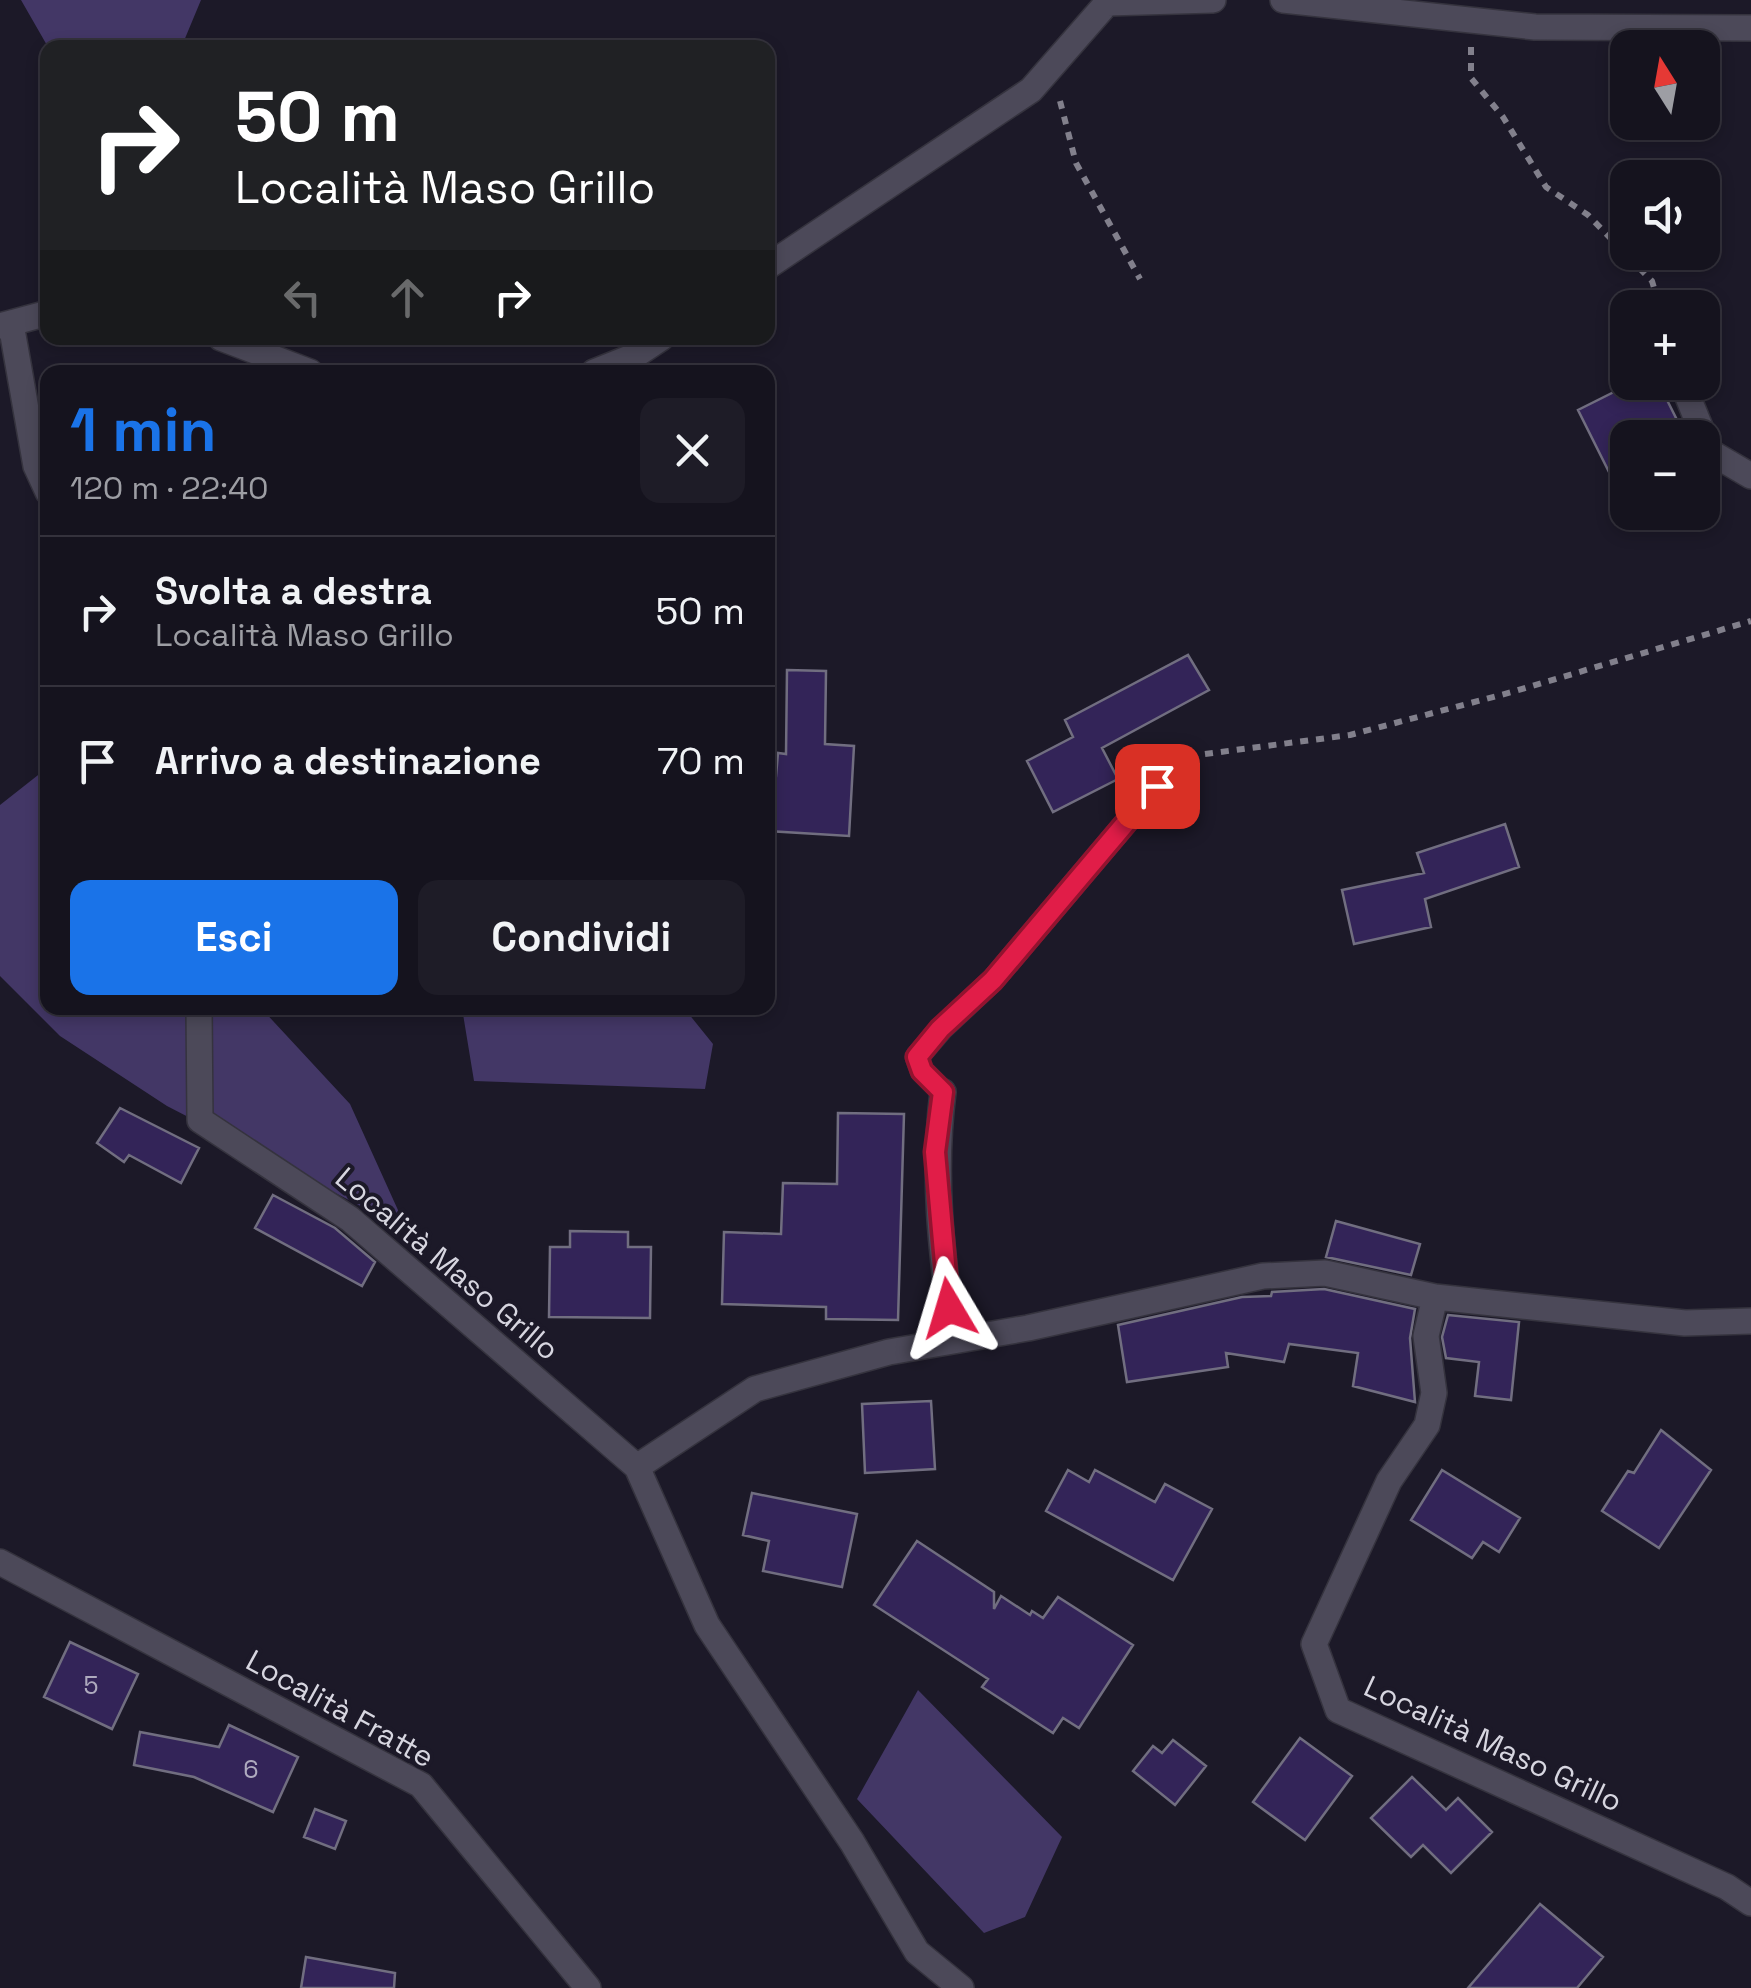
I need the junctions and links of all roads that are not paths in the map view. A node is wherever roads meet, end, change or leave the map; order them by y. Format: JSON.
{"nodes":[{"id":1,"x":1213,"y":0,"type":"edge"},
{"id":2,"x":1283,"y":0,"type":"edge"},
{"id":3,"x":1751,"y":28,"type":"edge"},
{"id":4,"x":775,"y":261,"type":"edge"},
{"id":5,"x":40,"y":315,"type":"edge"},
{"id":6,"x":6,"y":325,"type":"edge"},
{"id":7,"x":239,"y":345,"type":"edge"},
{"id":8,"x":650,"y":345,"type":"edge"},
{"id":9,"x":292,"y":365,"type":"edge"},
{"id":10,"x":612,"y":365,"type":"edge"},
{"id":11,"x":1689,"y":400,"type":"edge"},
{"id":12,"x":40,"y":475,"type":"edge"},
{"id":13,"x":1751,"y":476,"type":"edge"},
{"id":14,"x":1179,"y":760,"type":"road end"},
{"id":15,"x":200,"y":1015,"type":"edge"},
{"id":16,"x":943,"y":1092,"type":"joint"},
{"id":17,"x":1436,"y":1298,"type":"junction"},
{"id":18,"x":1751,"y":1320,"type":"edge"},
{"id":19,"x":953,"y":1340,"type":"junction"},
{"id":20,"x":637,"y":1467,"type":"junction"},
{"id":21,"x":0,"y":1562,"type":"edge"},
{"id":22,"x":1751,"y":1903,"type":"edge"},
{"id":23,"x":588,"y":1988,"type":"edge"},
{"id":24,"x":961,"y":1988,"type":"edge"}],
"edges":[{"from":1,"to":4,"type":"street"},
{"from":2,"to":3,"type":"street"},
{"from":5,"to":6,"type":"street"},
{"from":6,"to":12,"type":"street"},
{"from":7,"to":9,"type":"street"},
{"from":8,"to":10,"type":"street"},
{"from":11,"to":13,"type":"street"},
{"from":14,"to":16,"type":"lane"},
{"from":15,"to":20,"type":"street","name":"Località Maso Grillo"},
{"from":16,"to":19,"type":"street"},
{"from":17,"to":18,"type":"street"},
{"from":17,"to":19,"type":"street"},
{"from":17,"to":22,"type":"street","name":"Località Maso Grillo"},
{"from":19,"to":20,"type":"street"},
{"from":20,"to":24,"type":"street","name":"Località Maso Grillo"},
{"from":21,"to":23,"type":"street","name":"Località Fratte"}]}
